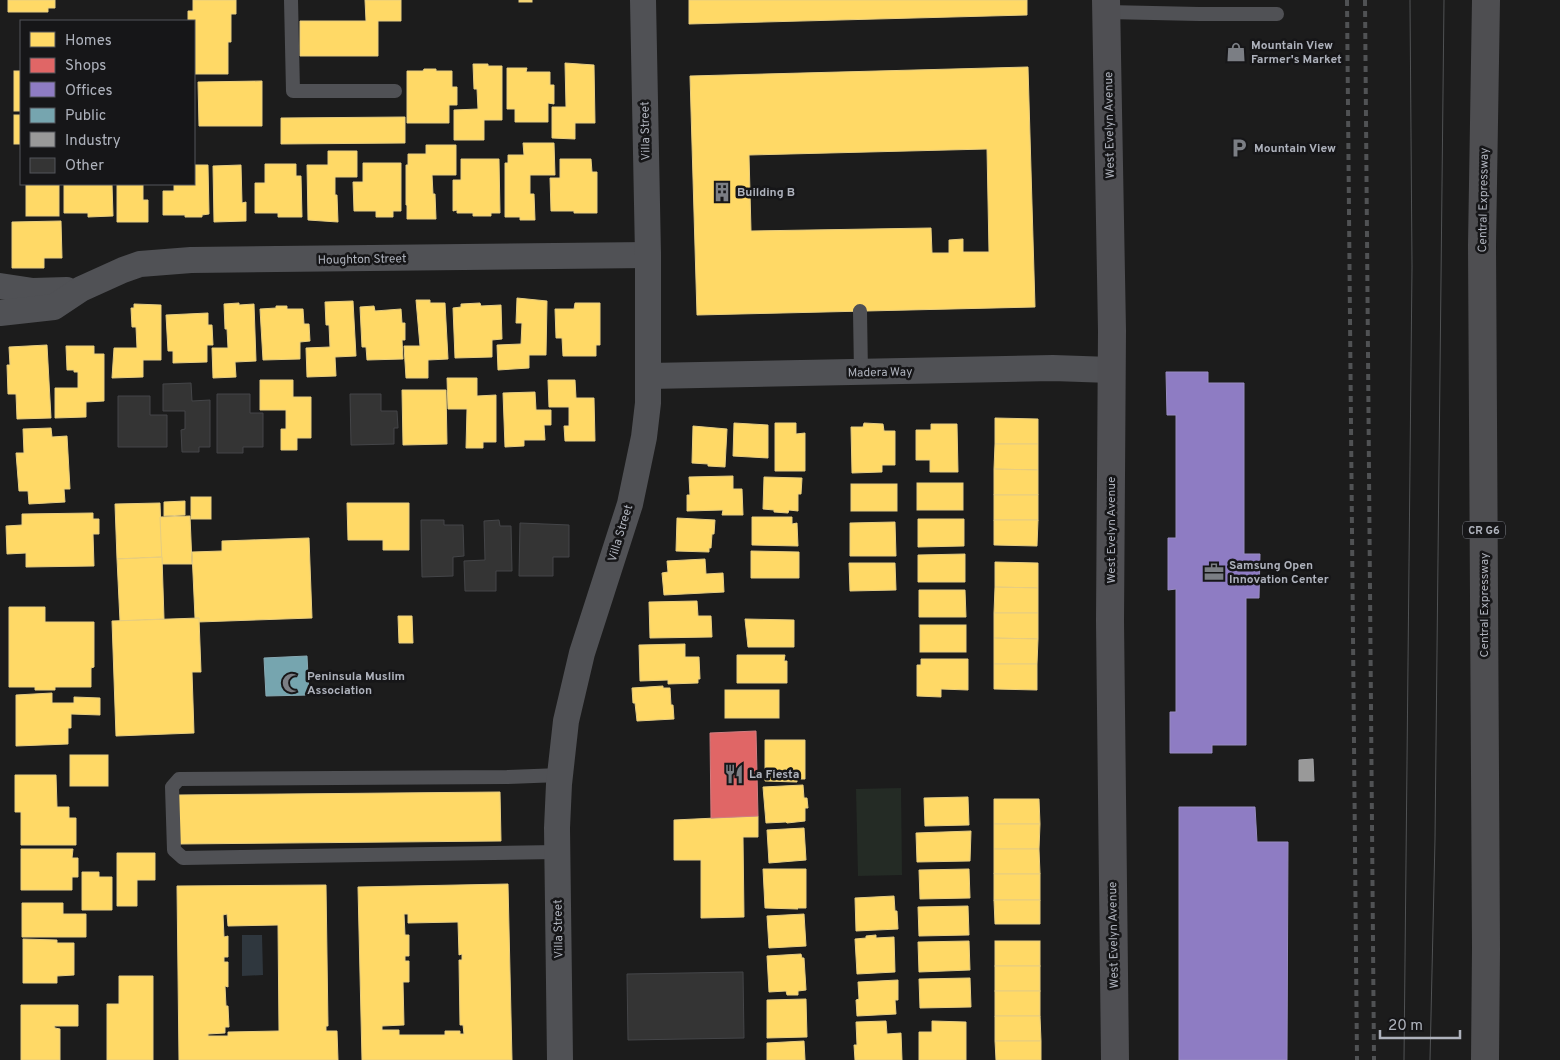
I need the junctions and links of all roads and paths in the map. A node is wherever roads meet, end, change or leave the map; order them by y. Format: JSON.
{"nodes":[{"id":1,"x":291,"y":0,"type":"edge"},
{"id":2,"x":643,"y":0,"type":"edge"},
{"id":3,"x":1486,"y":0,"type":"edge"},
{"id":4,"x":1107,"y":6,"type":"edge"},
{"id":5,"x":1276,"y":14,"type":"dead end"},
{"id":6,"x":394,"y":90,"type":"dead end"},
{"id":7,"x":648,"y":255,"type":"junction"},
{"id":8,"x":0,"y":286,"type":"edge"},
{"id":9,"x":81,"y":289,"type":"junction"},
{"id":10,"x":860,"y":311,"type":"dead end"},
{"id":11,"x":0,"y":313,"type":"edge"},
{"id":12,"x":1112,"y":370,"type":"junction"},
{"id":13,"x":861,"y":373,"type":"junction"},
{"id":14,"x":649,"y":376,"type":"junction"},
{"id":15,"x":560,"y":775,"type":"junction"},
{"id":16,"x":558,"y":852,"type":"junction"},
{"id":17,"x":560,"y":1060,"type":"edge"},
{"id":18,"x":1115,"y":1060,"type":"edge"},
{"id":19,"x":1485,"y":1060,"type":"edge"}],
"edges":[{"from":1,"to":6,"type":"lane"},
{"from":2,"to":7,"type":"street","name":"Villa Street"},
{"from":3,"to":19,"type":"highway","name":"Central Expressway","number":"CR G6"},
{"from":4,"to":5,"type":"lane"},
{"from":4,"to":12,"type":"main road","name":"West Evelyn Avenue"},
{"from":7,"to":9,"type":"street","name":"Houghton Street"},
{"from":7,"to":14,"type":"street","name":"Villa Street"},
{"from":8,"to":9,"type":"street","name":"Houghton Street"},
{"from":9,"to":11,"type":"street","name":"Houghton Street"},
{"from":10,"to":13,"type":"lane"},
{"from":12,"to":13,"type":"street","name":"Madera Way"},
{"from":12,"to":18,"type":"main road","name":"West Evelyn Avenue"},
{"from":13,"to":14,"type":"street","name":"Madera Way"},
{"from":14,"to":15,"type":"street","name":"Villa Street"},
{"from":15,"to":16,"type":"street","name":"Villa Street"},
{"from":15,"to":16,"type":"lane"},
{"from":16,"to":17,"type":"street","name":"Villa Street"}]}
